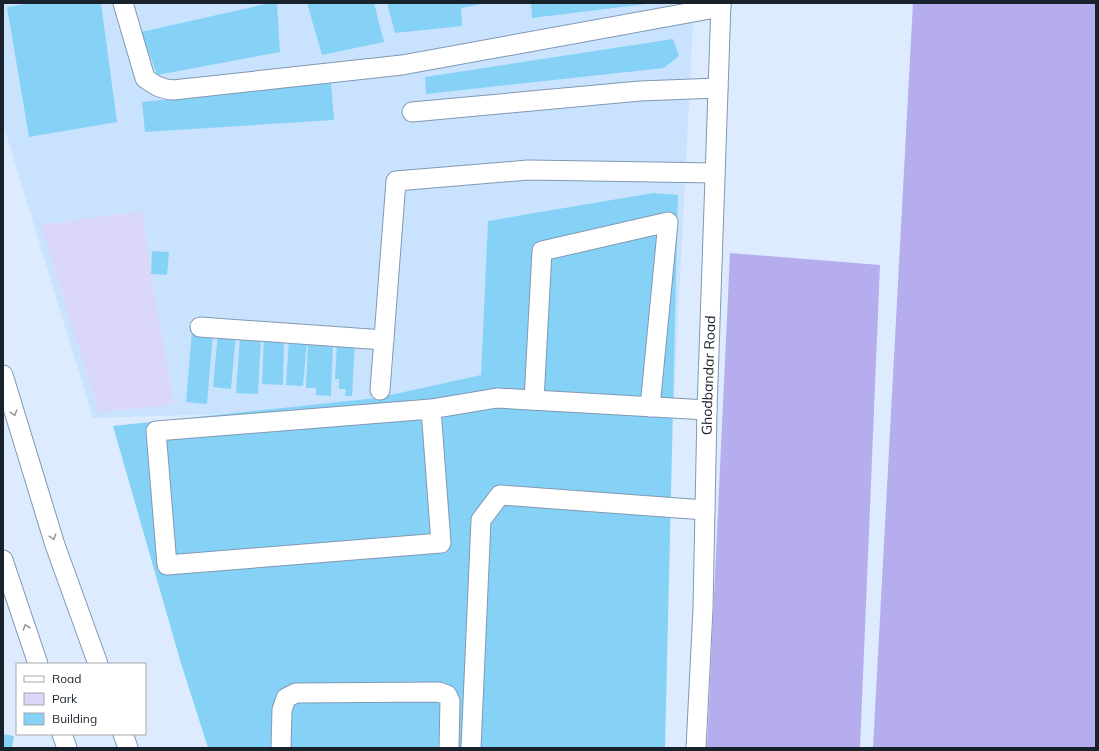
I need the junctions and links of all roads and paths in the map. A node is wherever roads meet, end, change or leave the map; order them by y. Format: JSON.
{"nodes":[{"id":1,"x":123,"y":3,"type":"edge"},
{"id":2,"x":721,"y":5,"type":"edge"},
{"id":3,"x":718,"y":88,"type":"junction"},
{"id":4,"x":412,"y":112,"type":"dead end"},
{"id":5,"x":715,"y":173,"type":"junction"},
{"id":6,"x":200,"y":327,"type":"dead end"},
{"id":7,"x":384,"y":340,"type":"junction"},
{"id":8,"x":3,"y":376,"type":"edge"},
{"id":9,"x":380,"y":390,"type":"dead end"},
{"id":10,"x":534,"y":400,"type":"junction"},
{"id":11,"x":650,"y":407,"type":"junction"},
{"id":12,"x":431,"y":409,"type":"junction"},
{"id":13,"x":708,"y":410,"type":"junction"},
{"id":14,"x":705,"y":510,"type":"junction"},
{"id":15,"x":3,"y":560,"type":"edge"},
{"id":16,"x":38,"y":663,"type":"edge"},
{"id":17,"x":98,"y":663,"type":"edge"},
{"id":18,"x":62,"y":735,"type":"edge"},
{"id":19,"x":123,"y":735,"type":"edge"},
{"id":20,"x":67,"y":748,"type":"edge"},
{"id":21,"x":128,"y":748,"type":"edge"},
{"id":22,"x":281,"y":748,"type":"edge"},
{"id":23,"x":449,"y":748,"type":"edge"},
{"id":24,"x":471,"y":748,"type":"edge"},
{"id":25,"x":696,"y":748,"type":"edge"}],
"edges":[{"from":1,"to":2,"type":"street"},
{"from":2,"to":3,"type":"street","name":"Ghodbandar Road"},
{"from":3,"to":4,"type":"street"},
{"from":3,"to":5,"type":"street","name":"Ghodbandar Road"},
{"from":5,"to":7,"type":"street"},
{"from":5,"to":13,"type":"street","name":"Ghodbandar Road"},
{"from":6,"to":7,"type":"street"},
{"from":7,"to":9,"type":"street"},
{"from":8,"to":17,"type":"street","one_way":true},
{"from":10,"to":11,"type":"street"},
{"from":10,"to":11,"type":"street"},
{"from":10,"to":12,"type":"street"},
{"from":11,"to":13,"type":"street"},
{"from":12,"to":12,"type":"street"},
{"from":13,"to":14,"type":"street","name":"Ghodbandar Road"},
{"from":14,"to":24,"type":"street"},
{"from":14,"to":25,"type":"street","name":"Ghodbandar Road"},
{"from":16,"to":15,"type":"street","one_way":true},
{"from":18,"to":20,"type":"street"},
{"from":19,"to":21,"type":"street"},
{"from":22,"to":23,"type":"street"}]}
